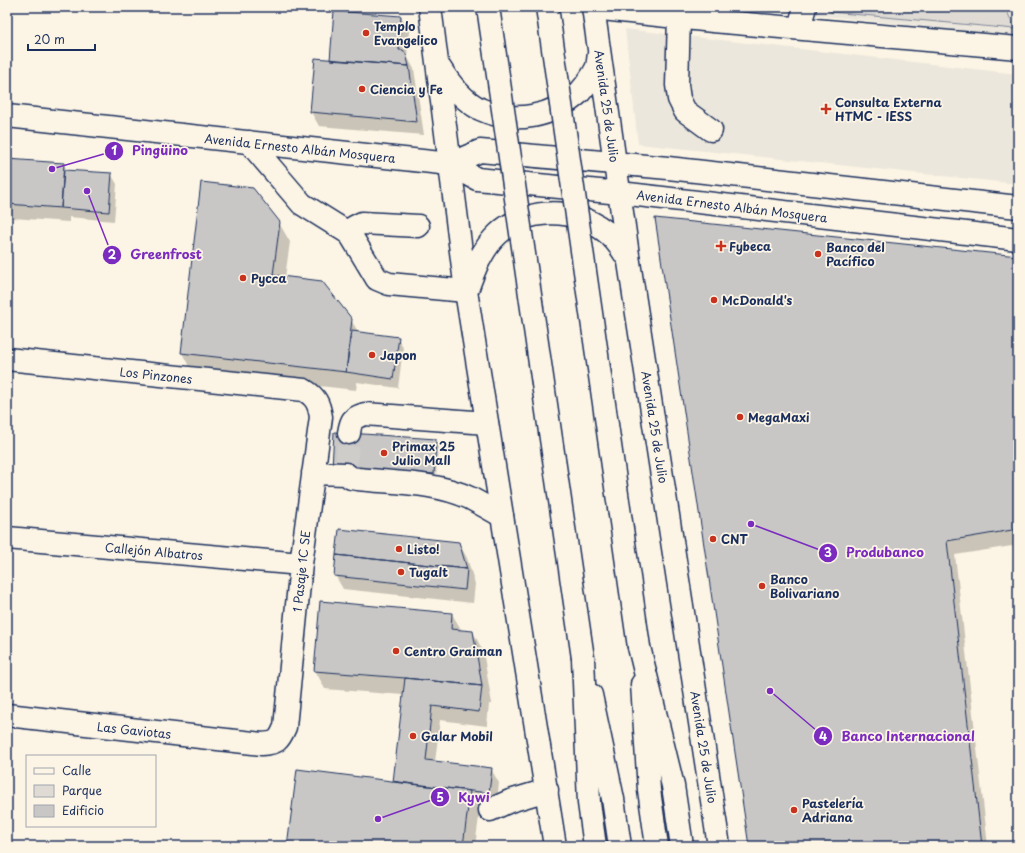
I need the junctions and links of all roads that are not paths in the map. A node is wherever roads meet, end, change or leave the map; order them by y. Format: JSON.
{"nodes":[{"id":1,"x":430,"y":7,"type":"edge"},
{"id":2,"x":488,"y":7,"type":"edge"},
{"id":3,"x":547,"y":7,"type":"edge"},
{"id":4,"x":593,"y":7,"type":"edge"},
{"id":5,"x":805,"y":7,"type":"edge"},
{"id":6,"x":713,"y":14,"type":"edge"},
{"id":7,"x":679,"y":17,"type":"junction"},
{"id":8,"x":799,"y":28,"type":"junction"},
{"id":9,"x":1018,"y":48,"type":"edge"},
{"id":10,"x":599,"y":51,"type":"junction"},
{"id":11,"x":438,"y":65,"type":"junction"},
{"id":12,"x":7,"y":116,"type":"edge"},
{"id":13,"x":711,"y":130,"type":"dead end"},
{"id":14,"x":249,"y":142,"type":"junction"},
{"id":15,"x":615,"y":163,"type":"junction"},
{"id":16,"x":450,"y":164,"type":"junction"},
{"id":17,"x":620,"y":193,"type":"junction"},
{"id":18,"x":1018,"y":207,"type":"edge"},
{"id":19,"x":418,"y":226,"type":"dead end"},
{"id":20,"x":350,"y":234,"type":"junction"},
{"id":21,"x":1018,"y":239,"type":"edge"},
{"id":22,"x":630,"y":262,"type":"junction"},
{"id":23,"x":466,"y":291,"type":"junction"},
{"id":24,"x":7,"y":359,"type":"edge"},
{"id":25,"x":304,"y":390,"type":"joint"},
{"id":26,"x":320,"y":417,"type":"junction"},
{"id":27,"x":487,"y":423,"type":"junction"},
{"id":28,"x":314,"y":473,"type":"junction"},
{"id":29,"x":502,"y":516,"type":"junction"},
{"id":30,"x":7,"y":538,"type":"edge"},
{"id":31,"x":301,"y":564,"type":"junction"},
{"id":32,"x":640,"y":649,"type":"junction"},
{"id":33,"x":583,"y":660,"type":"junction"},
{"id":34,"x":7,"y":715,"type":"edge"},
{"id":35,"x":262,"y":744,"type":"joint"},
{"id":36,"x":547,"y":790,"type":"junction"},
{"id":37,"x":589,"y":803,"type":"junction"},
{"id":38,"x":490,"y":810,"type":"dead end"},
{"id":39,"x":555,"y":846,"type":"edge"},
{"id":40,"x":586,"y":846,"type":"edge"},
{"id":41,"x":595,"y":846,"type":"edge"},
{"id":42,"x":620,"y":846,"type":"edge"},
{"id":43,"x":657,"y":846,"type":"edge"},
{"id":44,"x":682,"y":846,"type":"edge"},
{"id":45,"x":719,"y":846,"type":"edge"}],
"edges":[{"from":1,"to":11,"type":"main road"},
{"from":2,"to":33,"type":"main road","bridge":true},
{"from":3,"to":32,"type":"main road","bridge":true},
{"from":4,"to":7,"type":"main road"},
{"from":4,"to":10,"type":"main road","name":"Avenida 25 de Julio"},
{"from":5,"to":8,"type":"main road"},
{"from":6,"to":7,"type":"main road"},
{"from":6,"to":8,"type":"main road"},
{"from":7,"to":13,"type":"main road"},
{"from":8,"to":9,"type":"main road"},
{"from":10,"to":11,"type":"main road"},
{"from":10,"to":15,"type":"main road","name":"Avenida 25 de Julio"},
{"from":11,"to":16,"type":"main road"},
{"from":12,"to":14,"type":"main road","name":"Avenida Ernesto Albán Mosquera"},
{"from":14,"to":16,"type":"main road","name":"Avenida Ernesto Albán Mosquera"},
{"from":14,"to":20,"type":"main road"},
{"from":15,"to":16,"type":"main road","name":"Avenida Ernesto Albán Mosquera"},
{"from":15,"to":17,"type":"main road","name":"Avenida 25 de Julio"},
{"from":15,"to":18,"type":"main road","name":"Avenida Ernesto Albán Mosquera"},
{"from":16,"to":17,"type":"main road","name":"Avenida Ernesto Albán Mosquera"},
{"from":16,"to":23,"type":"main road"},
{"from":17,"to":21,"type":"main road","name":"Avenida Ernesto Albán Mosquera"},
{"from":17,"to":22,"type":"main road","name":"Avenida 25 de Julio"},
{"from":19,"to":20,"type":"main road"},
{"from":20,"to":23,"type":"main road"},
{"from":22,"to":23,"type":"main road"},
{"from":22,"to":45,"type":"main road","name":"Avenida 25 de Julio"},
{"from":23,"to":27,"type":"main road"},
{"from":24,"to":25,"type":"main road","name":"Los Pinzones"},
{"from":25,"to":26,"type":"main road","name":"1 Pasaje 1C SE"},
{"from":26,"to":27,"type":"main road"},
{"from":26,"to":28,"type":"main road","name":"1 Pasaje 1C SE"},
{"from":27,"to":29,"type":"main road"},
{"from":28,"to":29,"type":"main road"},
{"from":28,"to":31,"type":"main road","name":"1 Pasaje 1C SE"},
{"from":29,"to":36,"type":"main road"},
{"from":30,"to":31,"type":"main road","name":"Callejón Albatros"},
{"from":31,"to":35,"type":"main road","name":"1 Pasaje 1C SE"},
{"from":32,"to":43,"type":"main road"},
{"from":32,"to":44,"type":"main road"},
{"from":33,"to":37,"type":"main road"},
{"from":33,"to":42,"type":"main road"},
{"from":34,"to":35,"type":"main road","name":"Las Gaviotas"},
{"from":36,"to":38,"type":"main road"},
{"from":36,"to":39,"type":"main road"},
{"from":37,"to":40,"type":"main road"},
{"from":37,"to":41,"type":"main road"}]}
